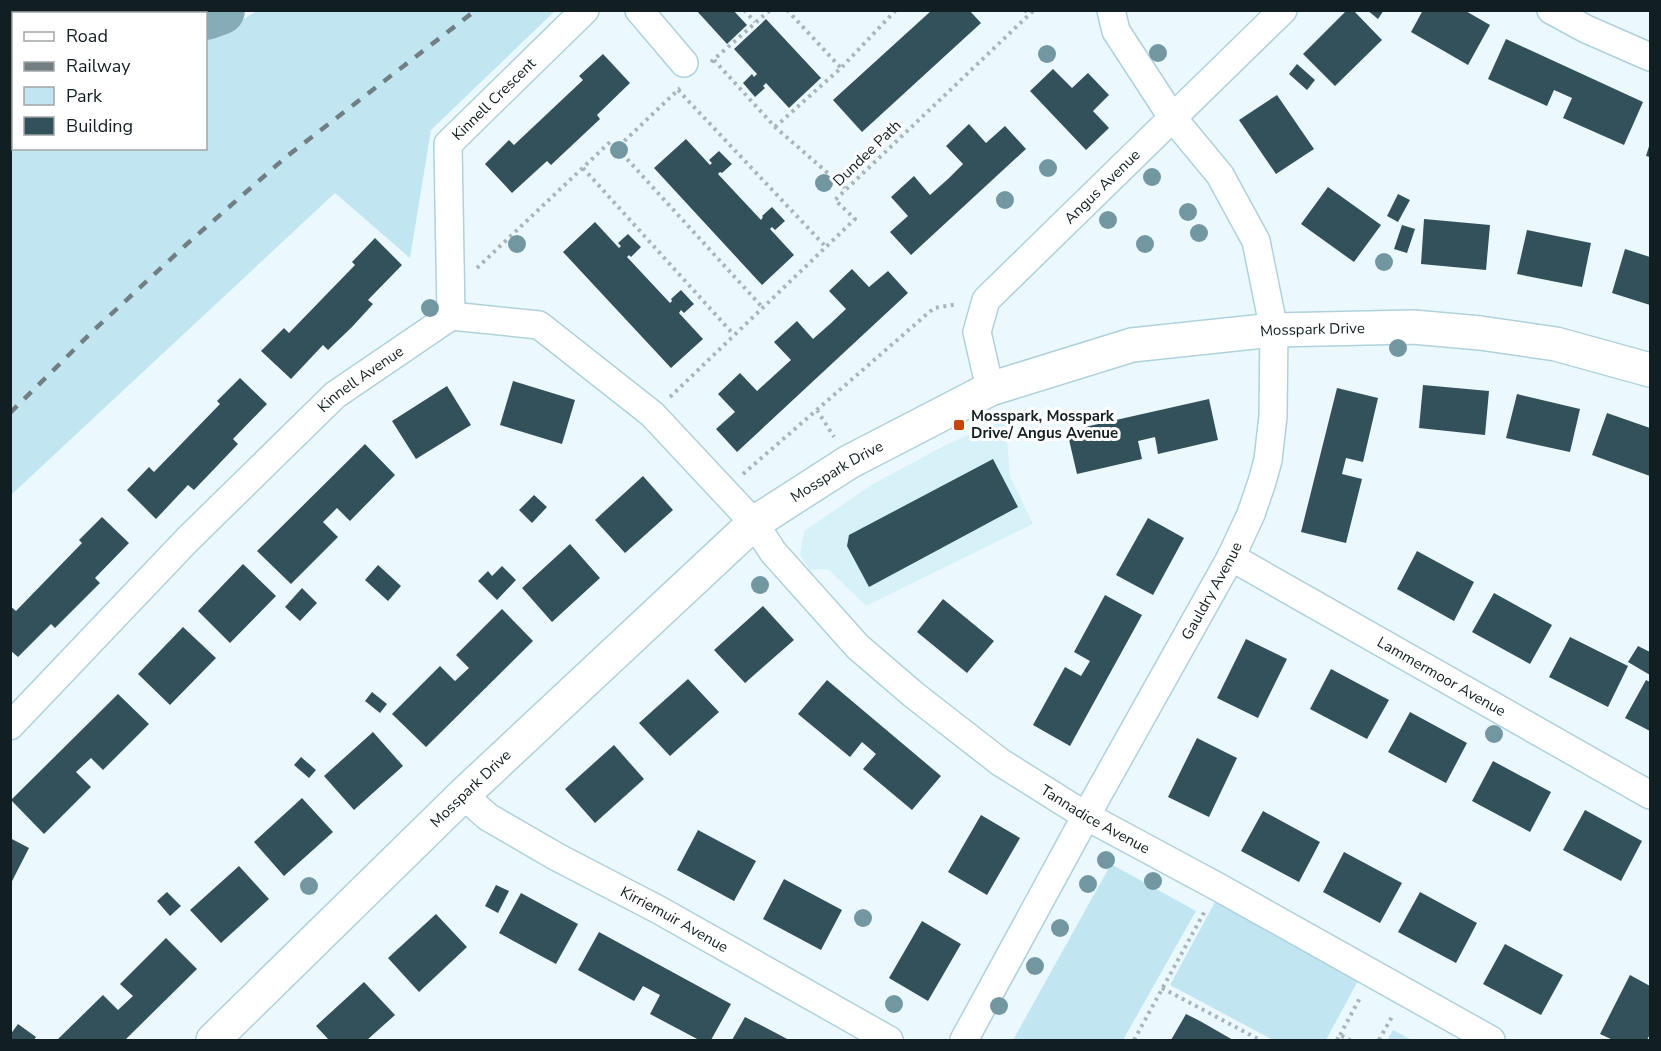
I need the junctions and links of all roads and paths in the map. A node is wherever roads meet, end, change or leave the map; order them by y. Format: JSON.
{"nodes":[{"id":1,"x":585,"y":10,"type":"edge"},
{"id":2,"x":639,"y":10,"type":"edge"},
{"id":3,"x":744,"y":10,"type":"edge"},
{"id":4,"x":770,"y":10,"type":"edge"},
{"id":5,"x":788,"y":10,"type":"edge"},
{"id":6,"x":896,"y":10,"type":"edge"},
{"id":7,"x":1025,"y":10,"type":"edge"},
{"id":8,"x":1034,"y":10,"type":"edge"},
{"id":9,"x":1111,"y":10,"type":"edge"},
{"id":10,"x":1283,"y":10,"type":"edge"},
{"id":11,"x":1551,"y":10,"type":"edge"},
{"id":12,"x":1029,"y":15,"type":"junction"},
{"id":13,"x":755,"y":22,"type":"junction"},
{"id":14,"x":1650,"y":57,"type":"edge"},
{"id":15,"x":714,"y":60,"type":"junction"},
{"id":16,"x":841,"y":68,"type":"junction"},
{"id":17,"x":692,"y":70,"type":"junction"},
{"id":18,"x":678,"y":90,"type":"junction"},
{"id":19,"x":1172,"y":117,"type":"junction"},
{"id":20,"x":776,"y":127,"type":"junction"},
{"id":21,"x":616,"y":148,"type":"junction"},
{"id":22,"x":583,"y":168,"type":"junction"},
{"id":23,"x":846,"y":189,"type":"junction"},
{"id":24,"x":826,"y":247,"type":"junction"},
{"id":25,"x":986,"y":300,"type":"junction"},
{"id":26,"x":451,"y":305,"type":"junction"},
{"id":27,"x":763,"y":308,"type":"junction"},
{"id":28,"x":1274,"y":330,"type":"junction"},
{"id":29,"x":734,"y":335,"type":"junction"},
{"id":30,"x":1650,"y":370,"type":"edge"},
{"id":31,"x":990,"y":389,"type":"junction"},
{"id":32,"x":652,"y":414,"type":"junction"},
{"id":33,"x":724,"y":491,"type":"junction"},
{"id":34,"x":754,"y":523,"type":"junction"},
{"id":35,"x":1231,"y":557,"type":"junction"},
{"id":36,"x":10,"y":726,"type":"edge"},
{"id":37,"x":463,"y":795,"type":"junction"},
{"id":38,"x":1650,"y":795,"type":"edge"},
{"id":39,"x":1086,"y":816,"type":"junction"},
{"id":40,"x":1218,"y":887,"type":"junction"},
{"id":41,"x":1373,"y":974,"type":"junction"},
{"id":42,"x":1162,"y":988,"type":"junction"},
{"id":43,"x":1340,"y":1035,"type":"junction"},
{"id":44,"x":213,"y":1041,"type":"edge"},
{"id":45,"x":889,"y":1041,"type":"edge"},
{"id":46,"x":964,"y":1041,"type":"edge"},
{"id":47,"x":1134,"y":1041,"type":"edge"},
{"id":48,"x":1260,"y":1041,"type":"edge"},
{"id":49,"x":1337,"y":1041,"type":"edge"},
{"id":50,"x":1350,"y":1041,"type":"edge"},
{"id":51,"x":1491,"y":1041,"type":"edge"}],
"edges":[{"from":1,"to":26,"type":"street","name":"Kinnell Crescent"},
{"from":2,"to":17,"type":"street"},
{"from":3,"to":13,"type":"path"},
{"from":4,"to":13,"type":"path"},
{"from":5,"to":16,"type":"path"},
{"from":6,"to":16,"type":"path"},
{"from":7,"to":12,"type":"path"},
{"from":8,"to":12,"type":"path","name":"Dundee Path"},
{"from":9,"to":19,"type":"street","name":"Gauldry Avenue"},
{"from":10,"to":19,"type":"street","name":"Angus Avenue"},
{"from":11,"to":14,"type":"street"},
{"from":12,"to":23,"type":"path","name":"Dundee Path"},
{"from":13,"to":15,"type":"path"},
{"from":15,"to":17,"type":"path"},
{"from":15,"to":20,"type":"path"},
{"from":16,"to":20,"type":"path"},
{"from":17,"to":18,"type":"path"},
{"from":18,"to":21,"type":"path"},
{"from":18,"to":24,"type":"path"},
{"from":19,"to":25,"type":"street","name":"Angus Avenue"},
{"from":19,"to":28,"type":"street","name":"Gauldry Avenue"},
{"from":20,"to":23,"type":"path"},
{"from":21,"to":22,"type":"path"},
{"from":21,"to":27,"type":"path"},
{"from":22,"to":26,"type":"path"},
{"from":22,"to":29,"type":"path"},
{"from":23,"to":24,"type":"path","name":"Dundee Path"},
{"from":24,"to":27,"type":"path","name":"Dundee Path"},
{"from":25,"to":31,"type":"street","name":"Angus Avenue"},
{"from":25,"to":33,"type":"path"},
{"from":26,"to":32,"type":"street"},
{"from":26,"to":36,"type":"street","name":"Kinnell Avenue"},
{"from":27,"to":29,"type":"path","name":"Dundee Path"},
{"from":28,"to":30,"type":"street","name":"Mosspark Drive"},
{"from":28,"to":31,"type":"street","name":"Mosspark Drive"},
{"from":28,"to":35,"type":"street","name":"Gauldry Avenue"},
{"from":29,"to":32,"type":"path","name":"Dundee Path"},
{"from":31,"to":34,"type":"street","name":"Mosspark Drive"},
{"from":32,"to":33,"type":"street"},
{"from":33,"to":34,"type":"street"},
{"from":34,"to":37,"type":"street","name":"Mosspark Drive"},
{"from":34,"to":39,"type":"street","name":"Tannadice Avenue"},
{"from":35,"to":38,"type":"street","name":"Lammermoor Avenue"},
{"from":35,"to":39,"type":"street","name":"Gauldry Avenue"},
{"from":37,"to":44,"type":"street","name":"Mosspark Drive"},
{"from":37,"to":45,"type":"street","name":"Kirriemuir Avenue"},
{"from":39,"to":40,"type":"street","name":"Tannadice Avenue"},
{"from":39,"to":46,"type":"street","name":"Gauldry Avenue"},
{"from":40,"to":41,"type":"street","name":"Tannadice Avenue"},
{"from":40,"to":42,"type":"path"},
{"from":41,"to":43,"type":"path"},
{"from":41,"to":51,"type":"street","name":"Tannadice Avenue"},
{"from":42,"to":47,"type":"path"},
{"from":42,"to":48,"type":"path"},
{"from":43,"to":49,"type":"path"},
{"from":43,"to":50,"type":"path"}]}
